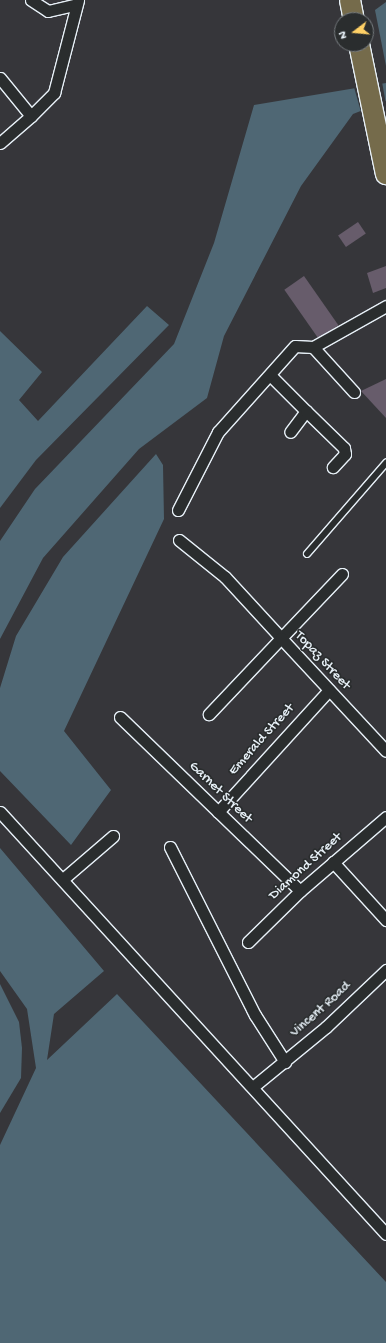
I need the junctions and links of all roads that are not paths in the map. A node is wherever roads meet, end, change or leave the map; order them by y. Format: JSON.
{"nodes":[{"id":1,"x":31,"y":0,"type":"edge"},
{"id":2,"x":350,"y":0,"type":"edge"},
{"id":3,"x":76,"y":3,"type":"edge"},
{"id":4,"x":352,"y":12,"type":"edge"},
{"id":5,"x":361,"y":52,"type":"edge"},
{"id":6,"x":0,"y":78,"type":"edge"},
{"id":7,"x":31,"y":116,"type":"junction"},
{"id":8,"x":0,"y":143,"type":"edge"},
{"id":9,"x":386,"y":174,"type":"edge"},
{"id":10,"x":386,"y":306,"type":"edge"},
{"id":11,"x":313,"y":347,"type":"junction"},
{"id":12,"x":270,"y":375,"type":"junction"},
{"id":13,"x":354,"y":392,"type":"dead end"},
{"id":14,"x":306,"y":411,"type":"junction"},
{"id":15,"x":290,"y":432,"type":"dead end"},
{"id":16,"x":386,"y":463,"type":"edge"},
{"id":17,"x":333,"y":467,"type":"dead end"},
{"id":18,"x":178,"y":510,"type":"dead end"},
{"id":19,"x":179,"y":540,"type":"dead end"},
{"id":20,"x":307,"y":554,"type":"dead end"},
{"id":21,"x":342,"y":574,"type":"dead end"},
{"id":22,"x":281,"y":638,"type":"junction"},
{"id":23,"x":329,"y":690,"type":"junction"},
{"id":24,"x":209,"y":714,"type":"dead end"},
{"id":25,"x":120,"y":716,"type":"dead end"},
{"id":26,"x":386,"y":752,"type":"edge"},
{"id":27,"x":0,"y":812,"type":"edge"},
{"id":28,"x":218,"y":812,"type":"junction"},
{"id":29,"x":386,"y":817,"type":"edge"},
{"id":30,"x":112,"y":836,"type":"dead end"},
{"id":31,"x":170,"y":847,"type":"dead end"},
{"id":32,"x":333,"y":862,"type":"junction"},
{"id":33,"x":63,"y":879,"type":"junction"},
{"id":34,"x":300,"y":891,"type":"junction"},
{"id":35,"x":386,"y":920,"type":"edge"},
{"id":36,"x":248,"y":942,"type":"dead end"},
{"id":37,"x":386,"y":970,"type":"edge"},
{"id":38,"x":285,"y":1062,"type":"junction"},
{"id":39,"x":254,"y":1086,"type":"junction"},
{"id":40,"x":386,"y":1234,"type":"edge"}],
"edges":[{"from":1,"to":3,"type":"street"},
{"from":2,"to":4,"type":"highway"},
{"from":3,"to":7,"type":"street"},
{"from":5,"to":9,"type":"highway"},
{"from":6,"to":7,"type":"street"},
{"from":7,"to":8,"type":"street"},
{"from":10,"to":11,"type":"street"},
{"from":11,"to":12,"type":"street"},
{"from":11,"to":13,"type":"street"},
{"from":12,"to":14,"type":"street"},
{"from":12,"to":18,"type":"street"},
{"from":14,"to":15,"type":"street"},
{"from":14,"to":17,"type":"street"},
{"from":16,"to":20,"type":"lane"},
{"from":19,"to":22,"type":"street"},
{"from":21,"to":22,"type":"street","name":"Topaz Street"},
{"from":22,"to":23,"type":"street","name":"Topaz Street"},
{"from":22,"to":24,"type":"street"},
{"from":23,"to":26,"type":"street","name":"Topaz Street"},
{"from":23,"to":28,"type":"street","name":"Emerald Street"},
{"from":25,"to":28,"type":"street","name":"Garnet Street"},
{"from":27,"to":33,"type":"street"},
{"from":28,"to":34,"type":"street","name":"Garnet Street"},
{"from":29,"to":32,"type":"street","name":"Diamond Street"},
{"from":30,"to":33,"type":"street"},
{"from":31,"to":38,"type":"street"},
{"from":32,"to":34,"type":"street","name":"Diamond Street"},
{"from":32,"to":35,"type":"street"},
{"from":33,"to":39,"type":"street"},
{"from":34,"to":36,"type":"street","name":"Diamond Street"},
{"from":37,"to":38,"type":"street","name":"Vincent Road"},
{"from":38,"to":39,"type":"street","name":"Vincent Road"},
{"from":39,"to":40,"type":"street"}]}
